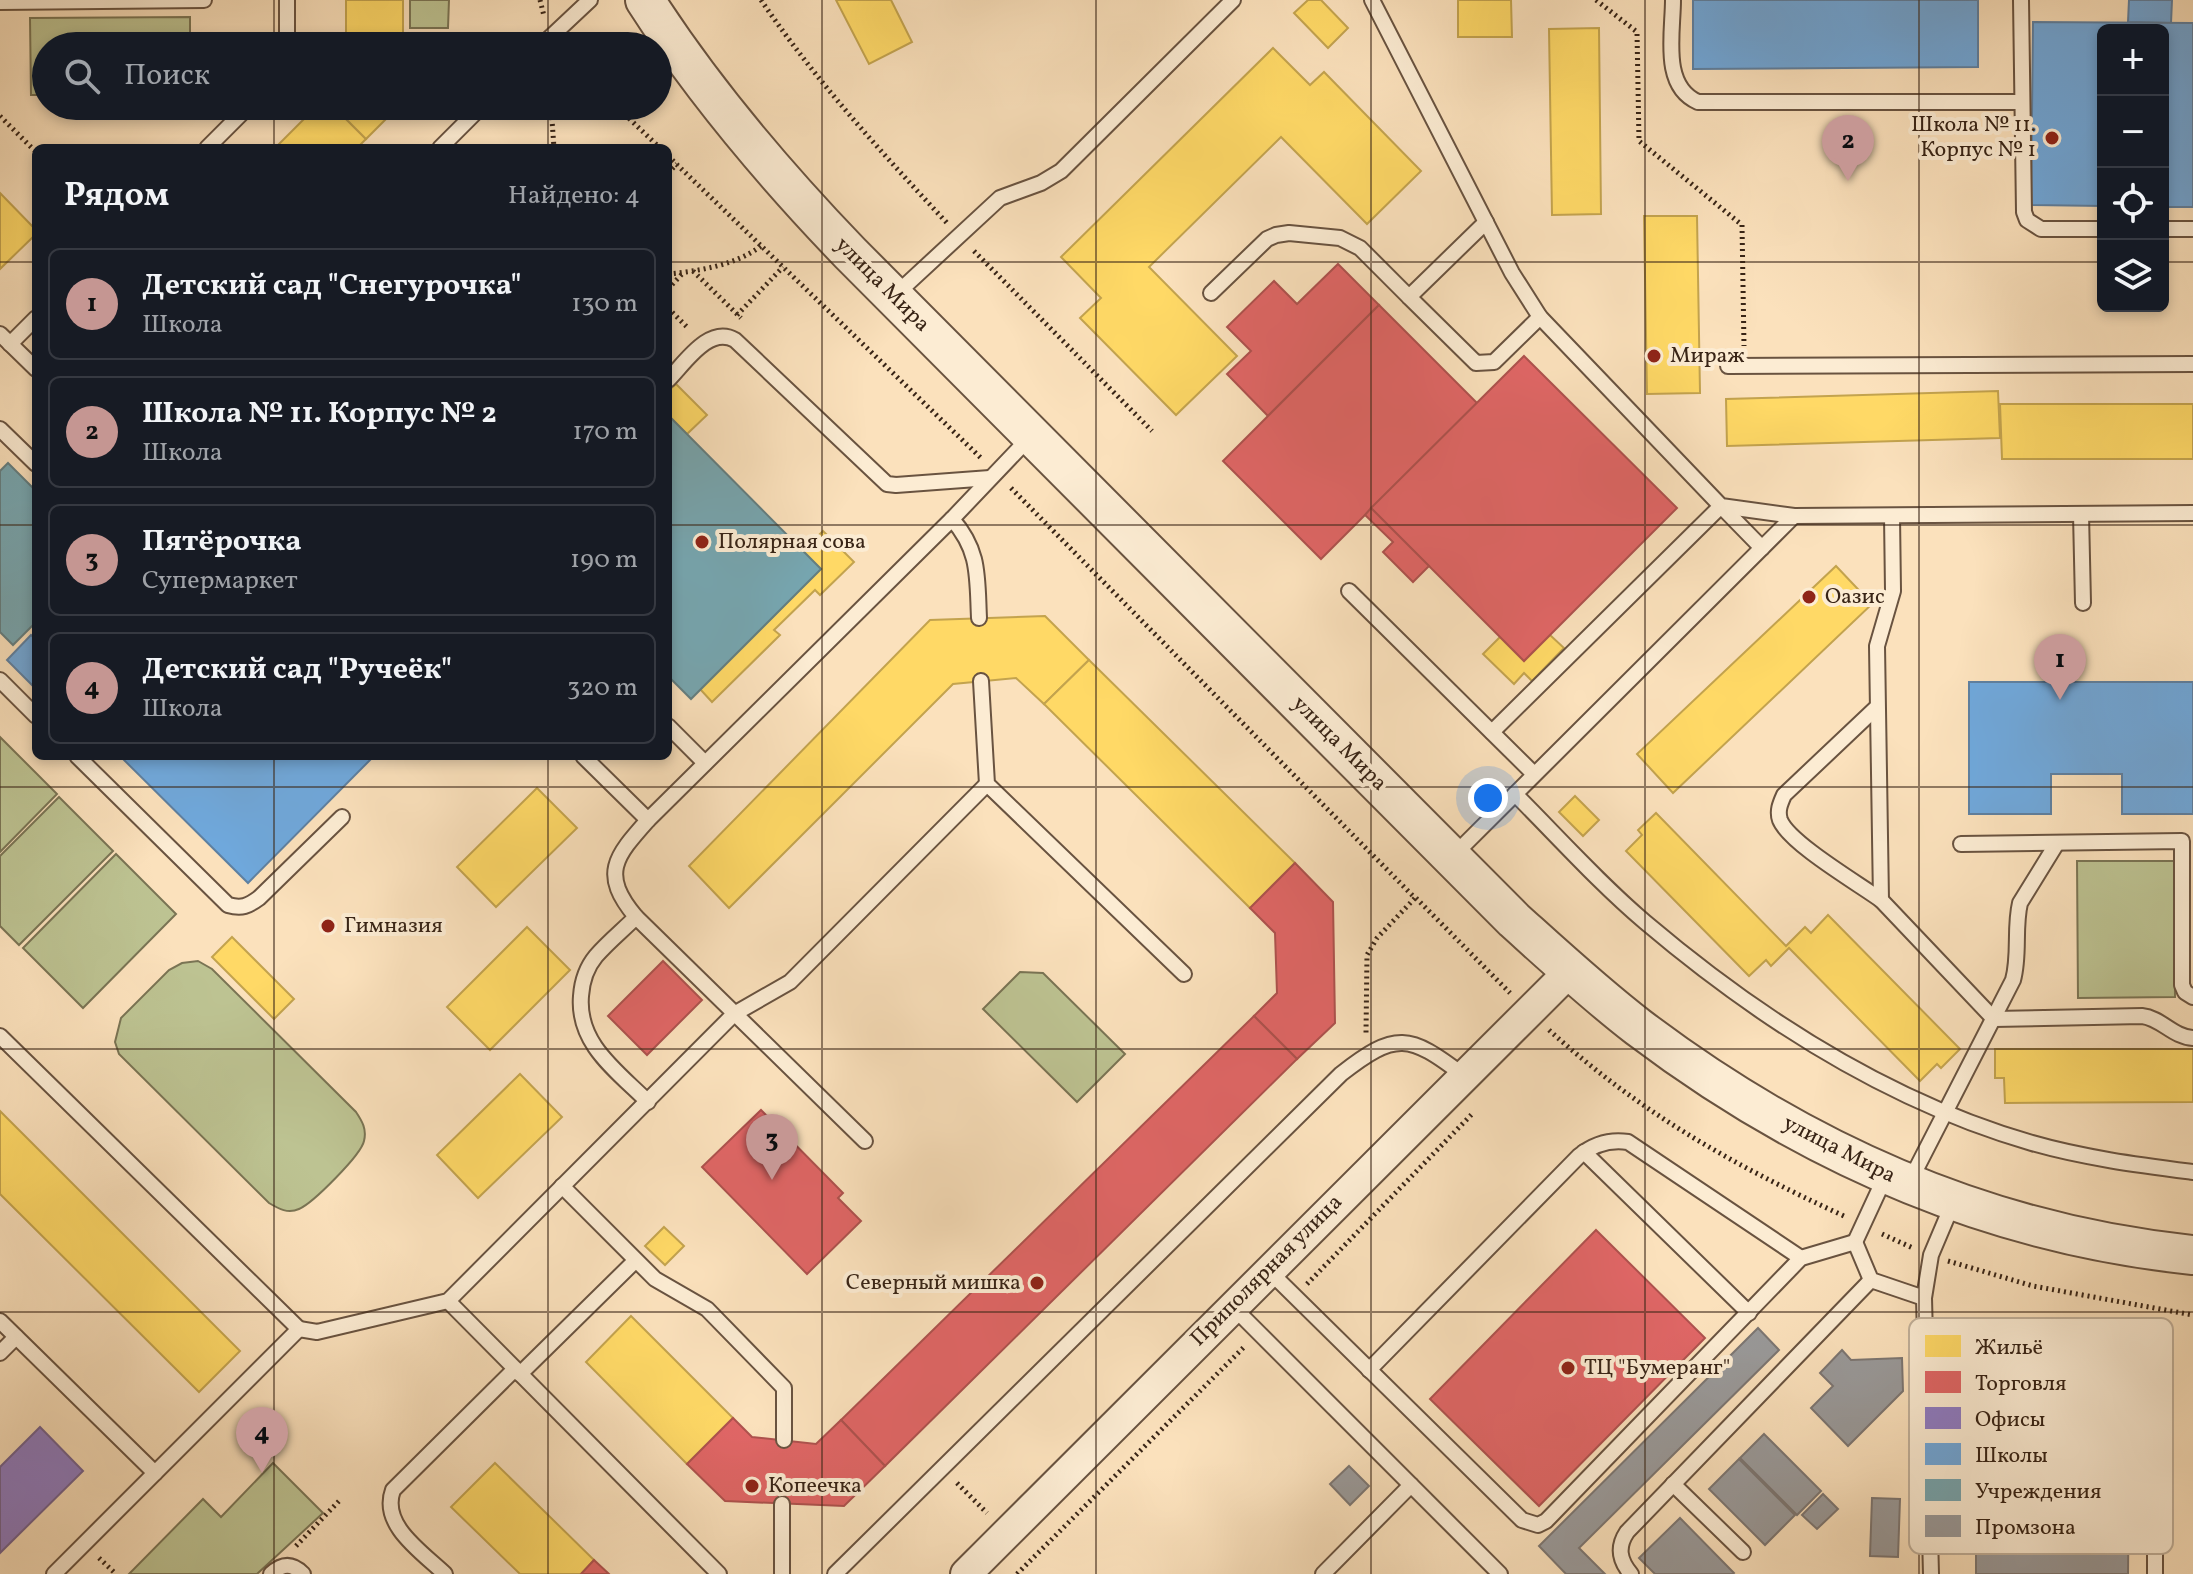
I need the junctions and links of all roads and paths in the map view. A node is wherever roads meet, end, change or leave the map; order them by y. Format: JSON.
{"nodes":[{"id":1,"x":204,"y":0,"type":"edge"},
{"id":2,"x":287,"y":0,"type":"edge"},
{"id":3,"x":590,"y":0,"type":"edge"},
{"id":4,"x":645,"y":0,"type":"edge"},
{"id":5,"x":1233,"y":0,"type":"edge"},
{"id":6,"x":1372,"y":0,"type":"edge"},
{"id":7,"x":1596,"y":0,"type":"edge"},
{"id":8,"x":1673,"y":0,"type":"edge"},
{"id":9,"x":2021,"y":0,"type":"edge"},
{"id":10,"x":0,"y":2,"type":"edge"},
{"id":11,"x":287,"y":32,"type":"edge"},
{"id":12,"x":556,"y":32,"type":"edge"},
{"id":13,"x":666,"y":32,"type":"edge"},
{"id":14,"x":672,"y":41,"type":"edge"},
{"id":15,"x":2022,"y":102,"type":"junction"},
{"id":16,"x":0,"y":116,"type":"edge"},
{"id":17,"x":235,"y":120,"type":"edge"},
{"id":18,"x":468,"y":120,"type":"edge"},
{"id":19,"x":552,"y":120,"type":"edge"},
{"id":20,"x":631,"y":120,"type":"edge"},
{"id":21,"x":211,"y":144,"type":"edge"},
{"id":22,"x":444,"y":144,"type":"edge"},
{"id":23,"x":554,"y":144,"type":"edge"},
{"id":24,"x":656,"y":144,"type":"edge"},
{"id":25,"x":32,"y":148,"type":"edge"},
{"id":26,"x":672,"y":160,"type":"edge"},
{"id":27,"x":677,"y":164,"type":"junction"},
{"id":28,"x":672,"y":169,"type":"edge"},
{"id":29,"x":1486,"y":222,"type":"junction"},
{"id":30,"x":2097,"y":229,"type":"edge"},
{"id":31,"x":2169,"y":229,"type":"edge"},
{"id":32,"x":2193,"y":229,"type":"edge"},
{"id":33,"x":761,"y":246,"type":"junction"},
{"id":34,"x":783,"y":267,"type":"junction"},
{"id":35,"x":683,"y":273,"type":"junction"},
{"id":36,"x":672,"y":274,"type":"edge"},
{"id":37,"x":672,"y":285,"type":"edge"},
{"id":38,"x":1211,"y":293,"type":"dead end"},
{"id":39,"x":893,"y":297,"type":"junction"},
{"id":40,"x":1409,"y":297,"type":"junction"},
{"id":41,"x":672,"y":311,"type":"edge"},
{"id":42,"x":1540,"y":317,"type":"junction"},
{"id":43,"x":32,"y":321,"type":"edge"},
{"id":44,"x":5,"y":339,"type":"edge"},
{"id":45,"x":711,"y":340,"type":"junction"},
{"id":46,"x":2193,"y":364,"type":"edge"},
{"id":47,"x":32,"y":365,"type":"edge"},
{"id":48,"x":1728,"y":366,"type":"dead end"},
{"id":49,"x":1744,"y":366,"type":"junction"},
{"id":50,"x":672,"y":376,"type":"edge"},
{"id":51,"x":0,"y":429,"type":"edge"},
{"id":52,"x":1032,"y":435,"type":"junction"},
{"id":53,"x":32,"y":460,"type":"edge"},
{"id":54,"x":993,"y":475,"type":"junction"},
{"id":55,"x":1721,"y":506,"type":"junction"},
{"id":56,"x":2193,"y":513,"type":"edge"},
{"id":57,"x":2081,"y":514,"type":"junction"},
{"id":58,"x":1794,"y":516,"type":"junction"},
{"id":59,"x":1892,"y":516,"type":"junction"},
{"id":60,"x":952,"y":519,"type":"junction"},
{"id":61,"x":1762,"y":548,"type":"junction"},
{"id":62,"x":1349,"y":591,"type":"dead end"},
{"id":63,"x":2083,"y":603,"type":"dead end"},
{"id":64,"x":979,"y":618,"type":"dead end"},
{"id":65,"x":0,"y":680,"type":"edge"},
{"id":66,"x":981,"y":681,"type":"dead end"},
{"id":67,"x":1877,"y":707,"type":"junction"},
{"id":68,"x":32,"y":712,"type":"edge"},
{"id":69,"x":672,"y":730,"type":"edge"},
{"id":70,"x":1492,"y":732,"type":"junction"},
{"id":71,"x":81,"y":760,"type":"edge"},
{"id":72,"x":587,"y":760,"type":"edge"},
{"id":73,"x":705,"y":763,"type":"junction"},
{"id":74,"x":1534,"y":774,"type":"junction"},
{"id":75,"x":987,"y":784,"type":"junction"},
{"id":76,"x":1515,"y":794,"type":"junction"},
{"id":77,"x":342,"y":817,"type":"dead end"},
{"id":78,"x":648,"y":820,"type":"junction"},
{"id":79,"x":2057,"y":843,"type":"junction"},
{"id":80,"x":1961,"y":844,"type":"dead end"},
{"id":81,"x":1452,"y":857,"type":"junction"},
{"id":82,"x":1415,"y":898,"type":"junction"},
{"id":83,"x":1881,"y":900,"type":"junction"},
{"id":84,"x":636,"y":917,"type":"junction"},
{"id":85,"x":1570,"y":971,"type":"junction"},
{"id":86,"x":1184,"y":974,"type":"dead end"},
{"id":87,"x":2193,"y":997,"type":"edge"},
{"id":88,"x":1529,"y":1011,"type":"junction"},
{"id":89,"x":734,"y":1014,"type":"junction"},
{"id":90,"x":1994,"y":1019,"type":"junction"},
{"id":91,"x":1551,"y":1032,"type":"dead end"},
{"id":92,"x":0,"y":1036,"type":"edge"},
{"id":93,"x":2193,"y":1038,"type":"edge"},
{"id":94,"x":1366,"y":1054,"type":"junction"},
{"id":95,"x":1463,"y":1075,"type":"junction"},
{"id":96,"x":648,"y":1102,"type":"junction"},
{"id":97,"x":1946,"y":1113,"type":"junction"},
{"id":98,"x":865,"y":1141,"type":"dead end"},
{"id":99,"x":1584,"y":1152,"type":"junction"},
{"id":100,"x":2193,"y":1172,"type":"edge"},
{"id":101,"x":1897,"y":1180,"type":"junction"},
{"id":102,"x":562,"y":1186,"type":"junction"},
{"id":103,"x":1953,"y":1203,"type":"junction"},
{"id":104,"x":1855,"y":1242,"type":"junction"},
{"id":105,"x":2193,"y":1255,"type":"edge"},
{"id":106,"x":1801,"y":1258,"type":"junction"},
{"id":107,"x":635,"y":1261,"type":"junction"},
{"id":108,"x":1268,"y":1270,"type":"junction"},
{"id":109,"x":1871,"y":1280,"type":"junction"},
{"id":110,"x":1924,"y":1298,"type":"junction"},
{"id":111,"x":448,"y":1301,"type":"junction"},
{"id":112,"x":1232,"y":1306,"type":"junction"},
{"id":113,"x":1749,"y":1313,"type":"junction"},
{"id":114,"x":1925,"y":1318,"type":"edge"},
{"id":115,"x":0,"y":1321,"type":"edge"},
{"id":116,"x":299,"y":1329,"type":"junction"},
{"id":117,"x":16,"y":1337,"type":"junction"},
{"id":118,"x":0,"y":1353,"type":"edge"},
{"id":119,"x":1369,"y":1370,"type":"junction"},
{"id":120,"x":518,"y":1372,"type":"junction"},
{"id":121,"x":784,"y":1440,"type":"dead end"},
{"id":122,"x":155,"y":1473,"type":"junction"},
{"id":123,"x":1673,"y":1484,"type":"junction"},
{"id":124,"x":1411,"y":1485,"type":"junction"},
{"id":125,"x":339,"y":1501,"type":"dead end"},
{"id":126,"x":782,"y":1504,"type":"dead end"},
{"id":127,"x":1743,"y":1552,"type":"dead end"},
{"id":128,"x":1931,"y":1554,"type":"edge"},
{"id":129,"x":274,"y":1571,"type":"edge"},
{"id":130,"x":54,"y":1574,"type":"edge"},
{"id":131,"x":303,"y":1574,"type":"edge"},
{"id":132,"x":445,"y":1574,"type":"edge"},
{"id":133,"x":719,"y":1574,"type":"edge"},
{"id":134,"x":782,"y":1574,"type":"edge"},
{"id":135,"x":835,"y":1574,"type":"edge"},
{"id":136,"x":966,"y":1574,"type":"edge"},
{"id":137,"x":1323,"y":1574,"type":"edge"},
{"id":138,"x":1500,"y":1574,"type":"edge"},
{"id":139,"x":1631,"y":1574,"type":"edge"},
{"id":140,"x":1931,"y":1574,"type":"edge"}],
"edges":[{"from":1,"to":10,"type":"lane"},
{"from":2,"to":11,"type":"lane"},
{"from":3,"to":12,"type":"lane"},
{"from":4,"to":13,"type":"street","name":"улица Мира"},
{"from":5,"to":39,"type":"lane"},
{"from":6,"to":29,"type":"lane"},
{"from":7,"to":49,"type":"path"},
{"from":8,"to":15,"type":"lane"},
{"from":9,"to":15,"type":"lane"},
{"from":14,"to":39,"type":"street","name":"улица Мира"},
{"from":15,"to":30,"type":"lane"},
{"from":16,"to":25,"type":"path"},
{"from":17,"to":21,"type":"lane"},
{"from":18,"to":22,"type":"lane"},
{"from":19,"to":23,"type":"path"},
{"from":20,"to":24,"type":"path"},
{"from":26,"to":27,"type":"path"},
{"from":27,"to":28,"type":"path"},
{"from":27,"to":33,"type":"path"},
{"from":29,"to":40,"type":"lane"},
{"from":29,"to":42,"type":"lane"},
{"from":31,"to":32,"type":"lane"},
{"from":33,"to":34,"type":"path"},
{"from":33,"to":35,"type":"path"},
{"from":34,"to":45,"type":"path"},
{"from":34,"to":54,"type":"path"},
{"from":35,"to":36,"type":"path"},
{"from":35,"to":37,"type":"path"},
{"from":38,"to":40,"type":"lane"},
{"from":39,"to":52,"type":"street","name":"улица Мира"},
{"from":40,"to":42,"type":"lane"},
{"from":41,"to":45,"type":"path"},
{"from":42,"to":55,"type":"lane"},
{"from":43,"to":44,"type":"lane"},
{"from":44,"to":47,"type":"lane"},
{"from":45,"to":50,"type":"lane"},
{"from":45,"to":54,"type":"lane"},
{"from":46,"to":49,"type":"lane"},
{"from":48,"to":49,"type":"lane"},
{"from":51,"to":53,"type":"lane"},
{"from":52,"to":54,"type":"lane"},
{"from":52,"to":81,"type":"street","name":"улица Мира"},
{"from":54,"to":60,"type":"lane"},
{"from":54,"to":82,"type":"path"},
{"from":55,"to":58,"type":"lane"},
{"from":55,"to":61,"type":"lane"},
{"from":55,"to":70,"type":"lane"},
{"from":56,"to":57,"type":"lane"},
{"from":57,"to":59,"type":"lane"},
{"from":57,"to":63,"type":"lane"},
{"from":58,"to":59,"type":"lane"},
{"from":58,"to":61,"type":"lane"},
{"from":59,"to":67,"type":"lane"},
{"from":60,"to":64,"type":"lane"},
{"from":60,"to":73,"type":"lane"},
{"from":61,"to":74,"type":"lane"},
{"from":62,"to":70,"type":"lane"},
{"from":65,"to":68,"type":"lane"},
{"from":66,"to":75,"type":"lane"},
{"from":67,"to":83,"type":"lane"},
{"from":67,"to":83,"type":"lane"},
{"from":69,"to":73,"type":"lane"},
{"from":70,"to":74,"type":"lane"},
{"from":71,"to":77,"type":"lane"},
{"from":72,"to":78,"type":"lane"},
{"from":73,"to":78,"type":"lane"},
{"from":74,"to":76,"type":"lane"},
{"from":75,"to":86,"type":"lane"},
{"from":75,"to":89,"type":"lane"},
{"from":76,"to":81,"type":"lane"},
{"from":76,"to":97,"type":"lane"},
{"from":78,"to":84,"type":"lane"},
{"from":79,"to":80,"type":"lane"},
{"from":79,"to":87,"type":"lane"},
{"from":79,"to":90,"type":"lane"},
{"from":81,"to":85,"type":"street","name":"улица Мира"},
{"from":82,"to":88,"type":"path"},
{"from":82,"to":94,"type":"path"},
{"from":83,"to":90,"type":"lane"},
{"from":84,"to":89,"type":"lane"},
{"from":84,"to":96,"type":"lane"},
{"from":85,"to":88,"type":"street","name":"Приполярная улица"},
{"from":85,"to":101,"type":"street","name":"улица Мира"},
{"from":88,"to":91,"type":"path"},
{"from":88,"to":95,"type":"street","name":"Приполярная улица"},
{"from":89,"to":96,"type":"lane"},
{"from":89,"to":98,"type":"lane"},
{"from":90,"to":93,"type":"lane"},
{"from":90,"to":97,"type":"lane"},
{"from":92,"to":116,"type":"lane"},
{"from":94,"to":95,"type":"lane"},
{"from":94,"to":135,"type":"lane"},
{"from":95,"to":108,"type":"street","name":"Приполярная улица"},
{"from":96,"to":102,"type":"lane"},
{"from":97,"to":100,"type":"lane"},
{"from":97,"to":101,"type":"lane"},
{"from":99,"to":106,"type":"lane"},
{"from":99,"to":113,"type":"lane"},
{"from":99,"to":119,"type":"lane"},
{"from":101,"to":103,"type":"street","name":"улица Мира"},
{"from":101,"to":104,"type":"lane"},
{"from":102,"to":107,"type":"lane"},
{"from":102,"to":111,"type":"lane"},
{"from":103,"to":105,"type":"street","name":"улица Мира"},
{"from":103,"to":110,"type":"lane"},
{"from":104,"to":106,"type":"lane"},
{"from":104,"to":109,"type":"lane"},
{"from":106,"to":113,"type":"lane"},
{"from":107,"to":120,"type":"lane"},
{"from":107,"to":121,"type":"lane"},
{"from":108,"to":112,"type":"street","name":"Приполярная улица"},
{"from":108,"to":119,"type":"lane"},
{"from":109,"to":110,"type":"lane"},
{"from":109,"to":123,"type":"lane"},
{"from":110,"to":114,"type":"lane"},
{"from":111,"to":116,"type":"lane"},
{"from":111,"to":120,"type":"lane"},
{"from":112,"to":124,"type":"lane"},
{"from":112,"to":136,"type":"street","name":"Приполярная улица"},
{"from":113,"to":119,"type":"lane"},
{"from":115,"to":117,"type":"lane"},
{"from":116,"to":122,"type":"lane"},
{"from":117,"to":118,"type":"lane"},
{"from":117,"to":122,"type":"lane"},
{"from":120,"to":132,"type":"lane"},
{"from":120,"to":133,"type":"lane"},
{"from":122,"to":130,"type":"lane"},
{"from":123,"to":127,"type":"lane"},
{"from":123,"to":139,"type":"lane"},
{"from":124,"to":137,"type":"lane"},
{"from":124,"to":138,"type":"lane"},
{"from":125,"to":129,"type":"path"},
{"from":126,"to":134,"type":"lane"},
{"from":128,"to":140,"type":"lane"},
{"from":129,"to":131,"type":"lane"}]}
